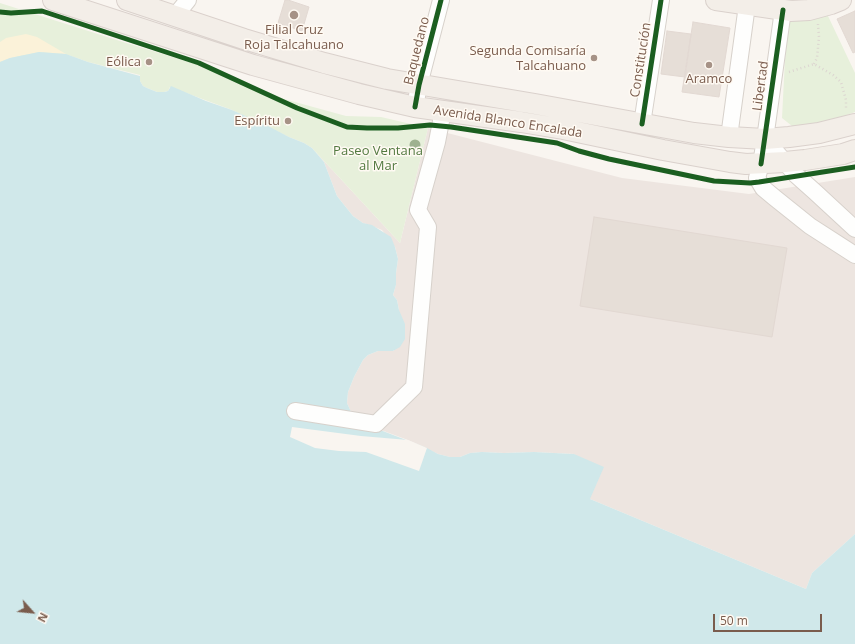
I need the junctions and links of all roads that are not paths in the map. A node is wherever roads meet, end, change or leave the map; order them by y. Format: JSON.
{"nodes":[{"id":1,"x":53,"y":0,"type":"edge"},
{"id":2,"x":127,"y":0,"type":"edge"},
{"id":3,"x":188,"y":0,"type":"edge"},
{"id":4,"x":441,"y":0,"type":"edge"},
{"id":5,"x":661,"y":0,"type":"edge"},
{"id":6,"x":716,"y":0,"type":"edge"},
{"id":7,"x":841,"y":0,"type":"edge"},
{"id":8,"x":746,"y":5,"type":"junction"},
{"id":9,"x":783,"y":10,"type":"junction"},
{"id":10,"x":175,"y":16,"type":"junction"},
{"id":11,"x":420,"y":85,"type":"junction"},
{"id":12,"x":415,"y":107,"type":"junction"},
{"id":13,"x":443,"y":111,"type":"junction"},
{"id":14,"x":642,"y":124,"type":"junction"},
{"id":15,"x":852,"y":125,"type":"edge"},
{"id":16,"x":729,"y":137,"type":"junction"},
{"id":17,"x":765,"y":139,"type":"junction"},
{"id":18,"x":855,"y":150,"type":"edge"},
{"id":19,"x":785,"y":162,"type":"junction"},
{"id":20,"x":761,"y":164,"type":"junction"},
{"id":21,"x":855,"y":229,"type":"edge"},
{"id":22,"x":855,"y":256,"type":"edge"},
{"id":23,"x":295,"y":412,"type":"dead end"}],
"edges":[{"from":1,"to":12,"type":"main road","name":"Avenida Blanco Encalada"},
{"from":2,"to":10,"type":"main road","name":"Avenida Blanco Encalada"},
{"from":3,"to":10,"type":"street"},
{"from":4,"to":11,"type":"street","name":"Baquedano"},
{"from":5,"to":14,"type":"street","name":"Constitución"},
{"from":6,"to":8,"type":"main road"},
{"from":7,"to":9,"type":"main road"},
{"from":8,"to":9,"type":"main road"},
{"from":8,"to":16,"type":"street"},
{"from":9,"to":17,"type":"street","name":"Libertad"},
{"from":10,"to":11,"type":"main road","name":"Avenida Blanco Encalada"},
{"from":11,"to":12,"type":"street","name":"Baquedano"},
{"from":11,"to":14,"type":"main road","name":"Avenida Blanco Encalada"},
{"from":12,"to":13,"type":"main road","name":"Avenida Blanco Encalada"},
{"from":13,"to":20,"type":"main road","name":"Avenida Blanco Encalada"},
{"from":13,"to":23,"type":"street"},
{"from":14,"to":16,"type":"main road","name":"Avenida Blanco Encalada"},
{"from":15,"to":17,"type":"main road","name":"Avenida Blanco Encalada"},
{"from":16,"to":17,"type":"main road","name":"Avenida Blanco Encalada"},
{"from":17,"to":19,"type":"street"},
{"from":17,"to":20,"type":"street","name":"Libertad"},
{"from":18,"to":19,"type":"main road","name":"Avenida Blanco Encalada"},
{"from":19,"to":20,"type":"main road","name":"Avenida Blanco Encalada"},
{"from":19,"to":21,"type":"street"},
{"from":20,"to":22,"type":"street","name":"Libertad"}]}
